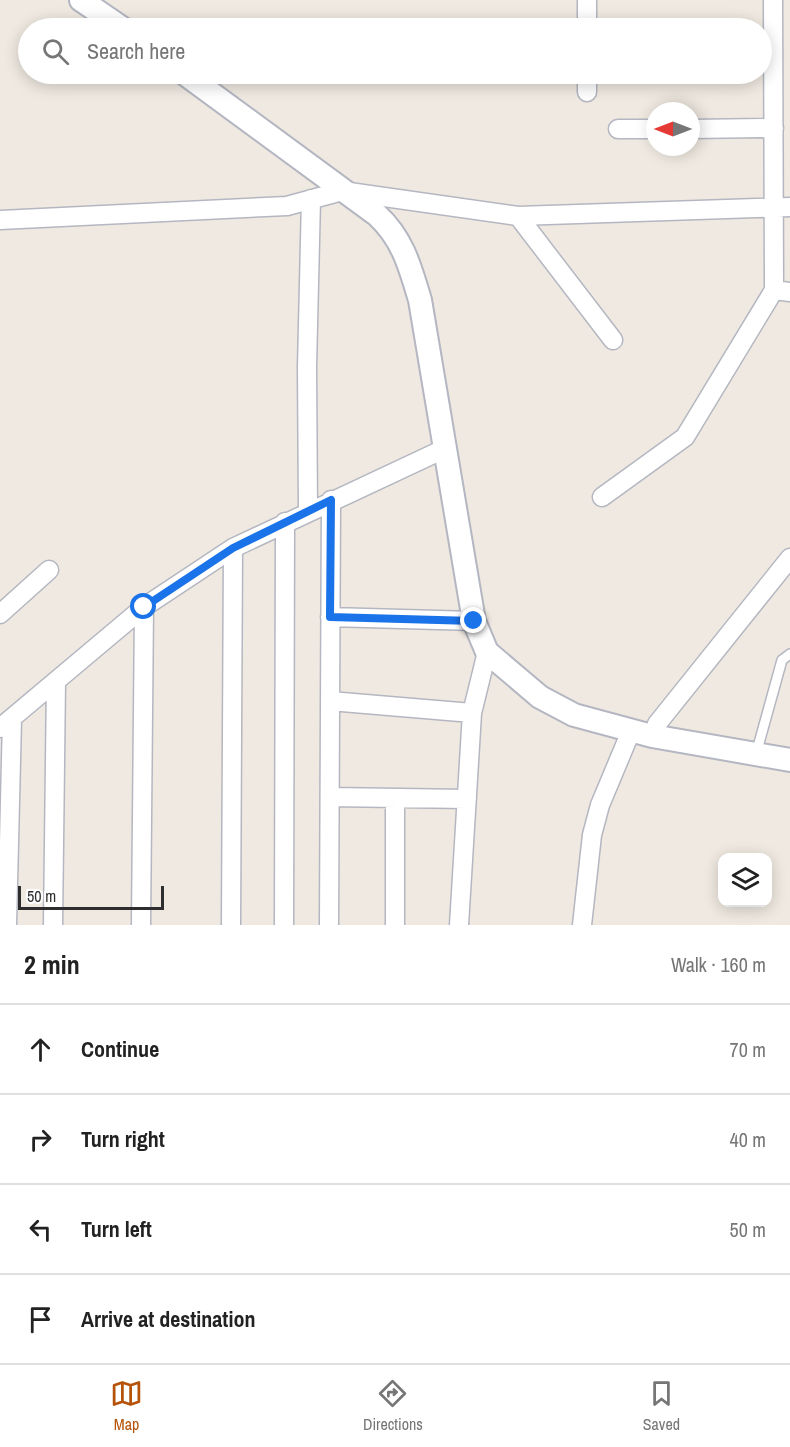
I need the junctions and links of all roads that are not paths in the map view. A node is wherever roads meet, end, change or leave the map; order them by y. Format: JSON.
{"nodes":[{"id":1,"x":81,"y":0,"type":"edge"},
{"id":2,"x":587,"y":0,"type":"edge"},
{"id":3,"x":773,"y":0,"type":"edge"},
{"id":4,"x":107,"y":18,"type":"edge"},
{"id":5,"x":587,"y":18,"type":"edge"},
{"id":6,"x":771,"y":18,"type":"edge"},
{"id":7,"x":198,"y":84,"type":"edge"},
{"id":8,"x":771,"y":84,"type":"edge"},
{"id":9,"x":774,"y":128,"type":"junction"},
{"id":10,"x":618,"y":129,"type":"dead end"},
{"id":11,"x":646,"y":129,"type":"edge"},
{"id":12,"x":700,"y":129,"type":"edge"},
{"id":13,"x":342,"y":191,"type":"junction"},
{"id":14,"x":311,"y":199,"type":"junction"},
{"id":15,"x":783,"y":207,"type":"edge"},
{"id":16,"x":518,"y":216,"type":"junction"},
{"id":17,"x":0,"y":220,"type":"edge"},
{"id":18,"x":782,"y":291,"type":"edge"},
{"id":19,"x":613,"y":340,"type":"dead end"},
{"id":20,"x":444,"y":449,"type":"junction"},
{"id":21,"x":602,"y":497,"type":"dead end"},
{"id":22,"x":331,"y":500,"type":"junction"},
{"id":23,"x":308,"y":511,"type":"junction"},
{"id":24,"x":285,"y":522,"type":"junction"},
{"id":25,"x":233,"y":548,"type":"junction"},
{"id":26,"x":790,"y":558,"type":"edge"},
{"id":27,"x":49,"y":570,"type":"dead end"},
{"id":28,"x":144,"y":607,"type":"junction"},
{"id":29,"x":0,"y":614,"type":"edge"},
{"id":30,"x":330,"y":617,"type":"junction"},
{"id":31,"x":474,"y":621,"type":"junction"},
{"id":32,"x":487,"y":651,"type":"junction"},
{"id":33,"x":790,"y":654,"type":"edge"},
{"id":34,"x":56,"y":681,"type":"junction"},
{"id":35,"x":330,"y":701,"type":"junction"},
{"id":36,"x":472,"y":713,"type":"junction"},
{"id":37,"x":6,"y":724,"type":"edge"},
{"id":38,"x":641,"y":733,"type":"junction"},
{"id":39,"x":756,"y":754,"type":"junction"},
{"id":40,"x":790,"y":760,"type":"edge"},
{"id":41,"x":330,"y":797,"type":"junction"},
{"id":42,"x":395,"y":798,"type":"junction"},
{"id":43,"x":467,"y":799,"type":"junction"},
{"id":44,"x":7,"y":925,"type":"edge"},
{"id":45,"x":53,"y":925,"type":"edge"},
{"id":46,"x":141,"y":925,"type":"edge"},
{"id":47,"x":231,"y":925,"type":"edge"},
{"id":48,"x":284,"y":925,"type":"edge"},
{"id":49,"x":329,"y":925,"type":"edge"},
{"id":50,"x":395,"y":925,"type":"edge"},
{"id":51,"x":459,"y":925,"type":"edge"},
{"id":52,"x":582,"y":925,"type":"edge"}],
"edges":[{"from":1,"to":4,"type":"street"},
{"from":2,"to":5,"type":"street"},
{"from":3,"to":6,"type":"street"},
{"from":7,"to":13,"type":"street"},
{"from":8,"to":9,"type":"street"},
{"from":9,"to":12,"type":"street"},
{"from":9,"to":15,"type":"street"},
{"from":10,"to":11,"type":"street"},
{"from":13,"to":14,"type":"street"},
{"from":13,"to":16,"type":"street"},
{"from":13,"to":20,"type":"street"},
{"from":14,"to":17,"type":"street"},
{"from":14,"to":23,"type":"street"},
{"from":15,"to":16,"type":"street"},
{"from":15,"to":18,"type":"street"},
{"from":16,"to":19,"type":"street"},
{"from":18,"to":21,"type":"street"},
{"from":20,"to":22,"type":"street"},
{"from":20,"to":31,"type":"street"},
{"from":22,"to":23,"type":"street"},
{"from":22,"to":30,"type":"street"},
{"from":23,"to":24,"type":"street"},
{"from":24,"to":25,"type":"street"},
{"from":24,"to":48,"type":"street"},
{"from":25,"to":28,"type":"street"},
{"from":25,"to":47,"type":"street"},
{"from":26,"to":38,"type":"street"},
{"from":27,"to":29,"type":"street"},
{"from":28,"to":34,"type":"street"},
{"from":28,"to":46,"type":"street"},
{"from":30,"to":31,"type":"street"},
{"from":30,"to":35,"type":"street"},
{"from":31,"to":32,"type":"street"},
{"from":32,"to":36,"type":"street"},
{"from":32,"to":38,"type":"street"},
{"from":33,"to":39,"type":"lane"},
{"from":34,"to":37,"type":"street"},
{"from":34,"to":45,"type":"street"},
{"from":35,"to":36,"type":"street"},
{"from":35,"to":41,"type":"street"},
{"from":36,"to":43,"type":"street"},
{"from":37,"to":44,"type":"street"},
{"from":38,"to":39,"type":"street"},
{"from":38,"to":52,"type":"street"},
{"from":39,"to":40,"type":"street"},
{"from":41,"to":42,"type":"street"},
{"from":41,"to":49,"type":"street"},
{"from":42,"to":43,"type":"street"},
{"from":42,"to":50,"type":"street"},
{"from":43,"to":51,"type":"street"}]}
